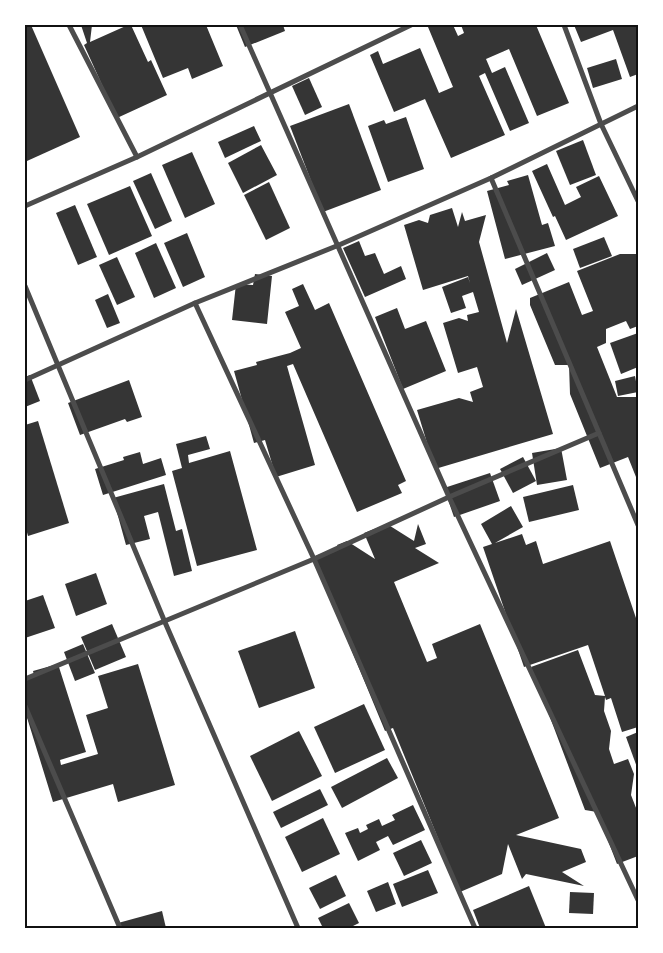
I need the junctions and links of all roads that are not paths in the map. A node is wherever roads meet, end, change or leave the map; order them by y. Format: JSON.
{"nodes":[{"id":1,"x":69,"y":25,"type":"edge"},
{"id":2,"x":240,"y":25,"type":"edge"},
{"id":3,"x":411,"y":25,"type":"edge"},
{"id":4,"x":564,"y":25,"type":"edge"},
{"id":5,"x":271,"y":92,"type":"junction"},
{"id":6,"x":638,"y":106,"type":"edge"},
{"id":7,"x":601,"y":124,"type":"junction"},
{"id":8,"x":137,"y":157,"type":"junction"},
{"id":9,"x":491,"y":178,"type":"junction"},
{"id":10,"x":638,"y":201,"type":"edge"},
{"id":11,"x":25,"y":206,"type":"edge"},
{"id":12,"x":339,"y":245,"type":"junction"},
{"id":13,"x":25,"y":286,"type":"edge"},
{"id":14,"x":196,"y":303,"type":"junction"},
{"id":15,"x":58,"y":366,"type":"junction"},
{"id":16,"x":25,"y":380,"type":"edge"},
{"id":17,"x":599,"y":432,"type":"junction"},
{"id":18,"x":449,"y":497,"type":"junction"},
{"id":19,"x":638,"y":525,"type":"edge"},
{"id":20,"x":314,"y":559,"type":"junction"},
{"id":21,"x":164,"y":620,"type":"junction"},
{"id":22,"x":25,"y":679,"type":"edge"},
{"id":23,"x":25,"y":706,"type":"edge"},
{"id":24,"x":638,"y":900,"type":"edge"},
{"id":25,"x":120,"y":928,"type":"edge"},
{"id":26,"x":298,"y":928,"type":"edge"},
{"id":27,"x":475,"y":928,"type":"edge"}],
"edges":[{"from":1,"to":8,"type":"street"},
{"from":2,"to":5,"type":"street"},
{"from":3,"to":5,"type":"street"},
{"from":4,"to":7,"type":"street"},
{"from":5,"to":8,"type":"street"},
{"from":5,"to":12,"type":"street"},
{"from":6,"to":7,"type":"street"},
{"from":7,"to":9,"type":"street"},
{"from":7,"to":10,"type":"street"},
{"from":8,"to":11,"type":"street"},
{"from":9,"to":12,"type":"street"},
{"from":9,"to":17,"type":"street"},
{"from":12,"to":14,"type":"street"},
{"from":12,"to":18,"type":"street"},
{"from":13,"to":15,"type":"street"},
{"from":14,"to":15,"type":"street"},
{"from":14,"to":20,"type":"street"},
{"from":15,"to":16,"type":"street"},
{"from":15,"to":21,"type":"street"},
{"from":17,"to":18,"type":"street"},
{"from":17,"to":19,"type":"street"},
{"from":18,"to":20,"type":"street"},
{"from":18,"to":24,"type":"street"},
{"from":20,"to":21,"type":"street"},
{"from":20,"to":27,"type":"street"},
{"from":21,"to":22,"type":"street"},
{"from":21,"to":26,"type":"street"},
{"from":23,"to":25,"type":"street"}]}
